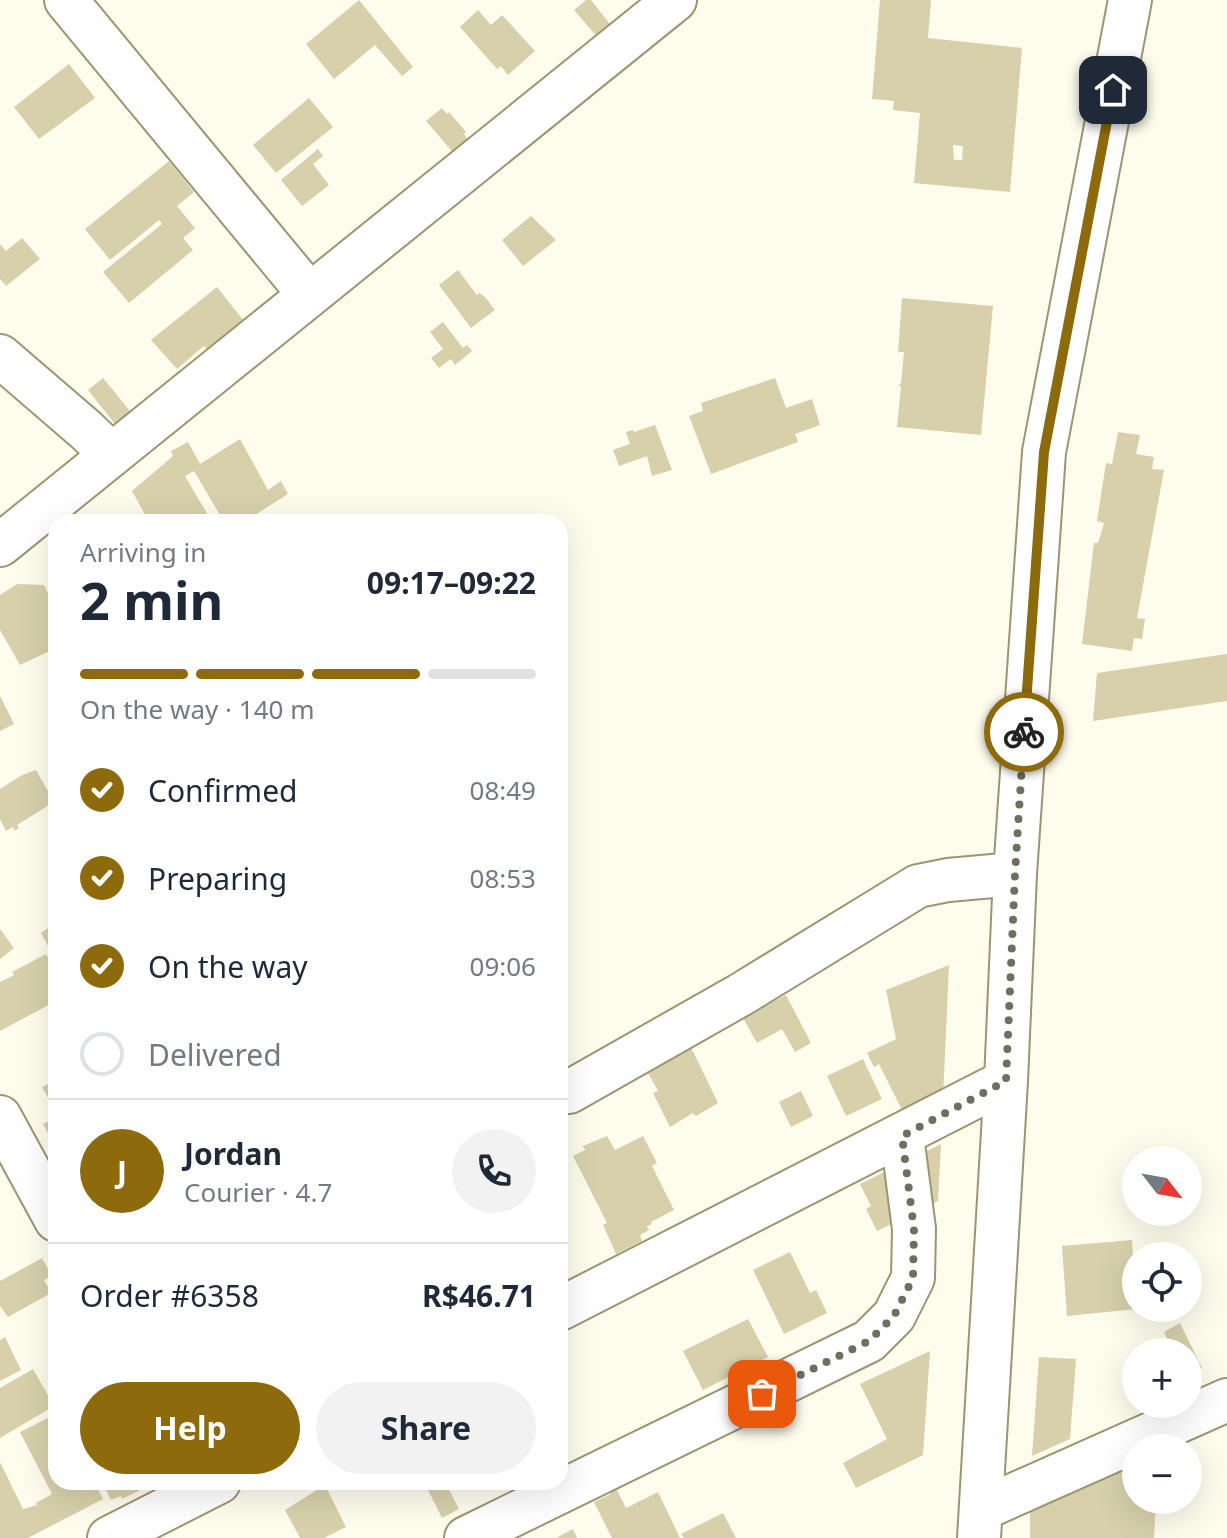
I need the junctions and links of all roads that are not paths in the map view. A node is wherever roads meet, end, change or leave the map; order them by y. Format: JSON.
{"nodes":[{"id":1,"x":66,"y":0,"type":"edge"},
{"id":2,"x":675,"y":0,"type":"edge"},
{"id":3,"x":1130,"y":0,"type":"edge"},
{"id":4,"x":309,"y":294,"type":"junction"},
{"id":5,"x":0,"y":356,"type":"edge"},
{"id":6,"x":111,"y":454,"type":"junction"},
{"id":7,"x":0,"y":545,"type":"edge"},
{"id":8,"x":1015,"y":874,"type":"junction"},
{"id":9,"x":1006,"y":1081,"type":"junction"},
{"id":10,"x":568,"y":1092,"type":"edge"},
{"id":11,"x":0,"y":1117,"type":"edge"},
{"id":12,"x":902,"y":1136,"type":"junction"},
{"id":13,"x":48,"y":1205,"type":"edge"},
{"id":14,"x":568,"y":1305,"type":"edge"},
{"id":15,"x":1227,"y":1400,"type":"edge"},
{"id":16,"x":568,"y":1488,"type":"edge"},
{"id":17,"x":203,"y":1490,"type":"edge"},
{"id":18,"x":564,"y":1490,"type":"edge"},
{"id":19,"x":981,"y":1524,"type":"edge"},
{"id":20,"x":109,"y":1538,"type":"edge"},
{"id":21,"x":466,"y":1538,"type":"edge"}],
"edges":[{"from":1,"to":4,"type":"street"},
{"from":2,"to":4,"type":"street"},
{"from":3,"to":8,"type":"street"},
{"from":4,"to":6,"type":"street"},
{"from":5,"to":6,"type":"street"},
{"from":6,"to":7,"type":"street"},
{"from":8,"to":9,"type":"street"},
{"from":8,"to":10,"type":"street"},
{"from":9,"to":12,"type":"street"},
{"from":9,"to":19,"type":"street"},
{"from":11,"to":13,"type":"street"},
{"from":12,"to":14,"type":"street"},
{"from":12,"to":16,"type":"street"},
{"from":15,"to":19,"type":"street"},
{"from":17,"to":20,"type":"street"},
{"from":18,"to":21,"type":"street"}]}
